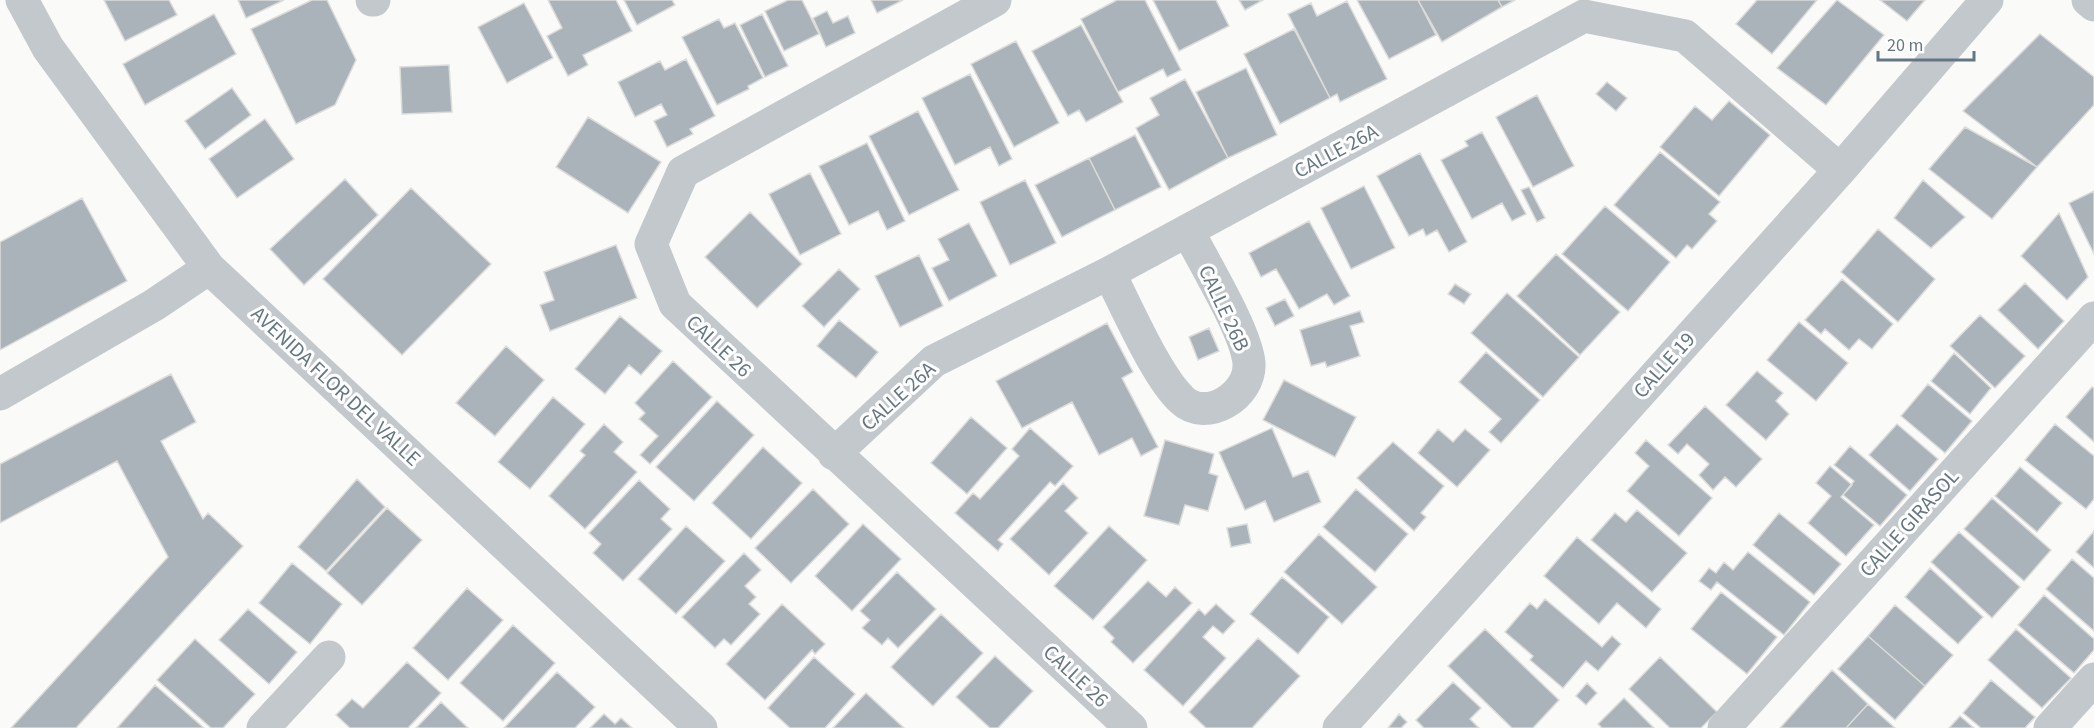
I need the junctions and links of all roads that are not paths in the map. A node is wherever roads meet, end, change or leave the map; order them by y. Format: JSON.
{"nodes":[{"id":1,"x":22,"y":0,"type":"edge"},
{"id":2,"x":995,"y":0,"type":"edge"},
{"id":3,"x":1987,"y":0,"type":"edge"},
{"id":4,"x":2088,"y":0,"type":"edge"},
{"id":5,"x":2094,"y":5,"type":"edge"},
{"id":6,"x":1840,"y":170,"type":"junction"},
{"id":7,"x":1188,"y":231,"type":"junction"},
{"id":8,"x":209,"y":268,"type":"junction"},
{"id":9,"x":1109,"y":273,"type":"junction"},
{"id":10,"x":2094,"y":318,"type":"edge"},
{"id":11,"x":0,"y":394,"type":"edge"},
{"id":12,"x":834,"y":454,"type":"junction"},
{"id":13,"x":329,"y":657,"type":"dead end"},
{"id":14,"x":2094,"y":679,"type":"edge"},
{"id":15,"x":267,"y":727,"type":"edge"},
{"id":16,"x":701,"y":728,"type":"edge"},
{"id":17,"x":1131,"y":728,"type":"edge"},
{"id":18,"x":1339,"y":728,"type":"edge"},
{"id":19,"x":1724,"y":728,"type":"edge"},
{"id":20,"x":2050,"y":728,"type":"edge"}],
"edges":[{"from":1,"to":8,"type":"street","name":"AVENIDA FLOR DEL VALLE"},
{"from":2,"to":12,"type":"street","name":"CALLE 26"},
{"from":3,"to":6,"type":"street","name":"CALLE 19"},
{"from":4,"to":5,"type":"street"},
{"from":6,"to":7,"type":"street","name":"CALLE 26A"},
{"from":6,"to":18,"type":"street","name":"CALLE 19"},
{"from":7,"to":9,"type":"street","name":"CALLE 26A"},
{"from":7,"to":9,"type":"street","name":"CALLE 26B"},
{"from":8,"to":11,"type":"street"},
{"from":8,"to":16,"type":"street","name":"AVENIDA FLOR DEL VALLE"},
{"from":9,"to":12,"type":"street","name":"CALLE 26A"},
{"from":10,"to":19,"type":"street","name":"CALLE GIRASOL"},
{"from":12,"to":17,"type":"street","name":"CALLE 26"},
{"from":13,"to":15,"type":"street"},
{"from":14,"to":20,"type":"street"}]}
